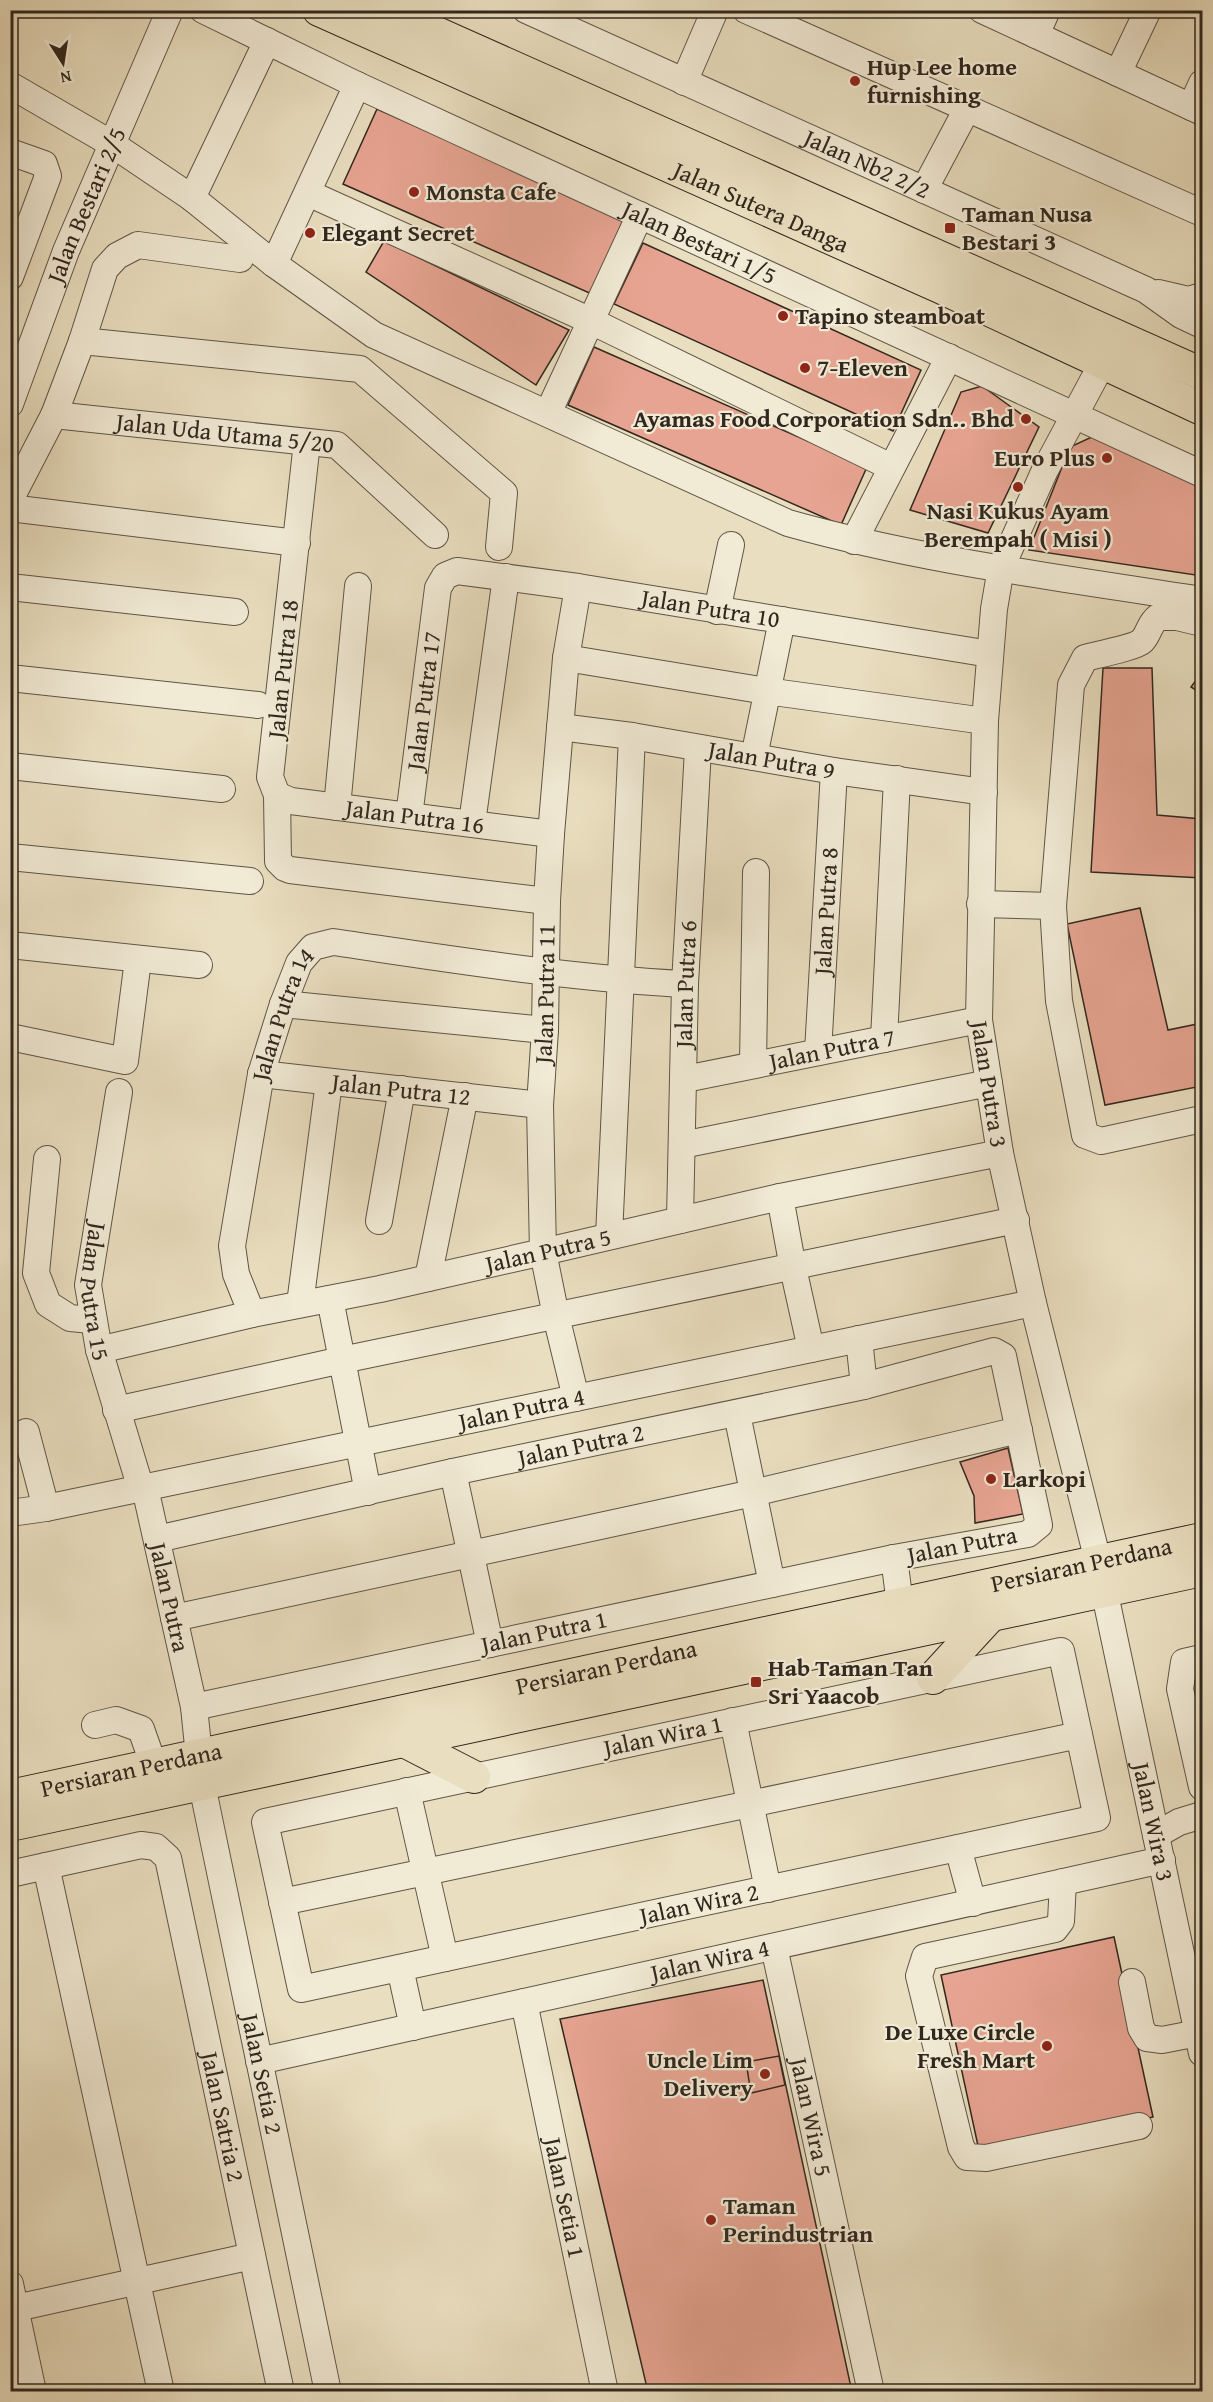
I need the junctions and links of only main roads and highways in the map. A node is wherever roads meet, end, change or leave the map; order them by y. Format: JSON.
{"nodes":[{"id":1,"x":319,"y":10,"type":"edge"},
{"id":2,"x":385,"y":10,"type":"edge"},
{"id":3,"x":1203,"y":374,"type":"edge"},
{"id":4,"x":1203,"y":409,"type":"edge"},
{"id":5,"x":1203,"y":1539,"type":"edge"},
{"id":6,"x":1203,"y":1570,"type":"edge"},
{"id":7,"x":1101,"y":1576,"type":"junction"},
{"id":8,"x":991,"y":1615,"type":"junction"},
{"id":9,"x":933,"y":1678,"type":"road end"},
{"id":10,"x":404,"y":1741,"type":"junction"},
{"id":11,"x":201,"y":1770,"type":"junction"},
{"id":12,"x":474,"y":1777,"type":"road end"},
{"id":13,"x":10,"y":1796,"type":"edge"},
{"id":14,"x":10,"y":1825,"type":"edge"}],
"edges":[{"from":1,"to":4,"type":"main road","name":"Jalan Sutera Danga"},
{"from":2,"to":3,"type":"main road","name":"Jalan Sutera Danga"},
{"from":5,"to":7,"type":"main road","name":"Persiaran Perdana"},
{"from":6,"to":7,"type":"main road","name":"Persiaran Perdana"},
{"from":7,"to":8,"type":"main road","name":"Persiaran Perdana"},
{"from":7,"to":11,"type":"main road","name":"Persiaran Perdana"},
{"from":8,"to":9,"type":"main road"},
{"from":8,"to":10,"type":"main road","name":"Persiaran Perdana"},
{"from":10,"to":11,"type":"main road","name":"Persiaran Perdana"},
{"from":10,"to":12,"type":"main road"},
{"from":11,"to":13,"type":"main road","name":"Persiaran Perdana"},
{"from":11,"to":14,"type":"main road","name":"Persiaran Perdana"}]}
